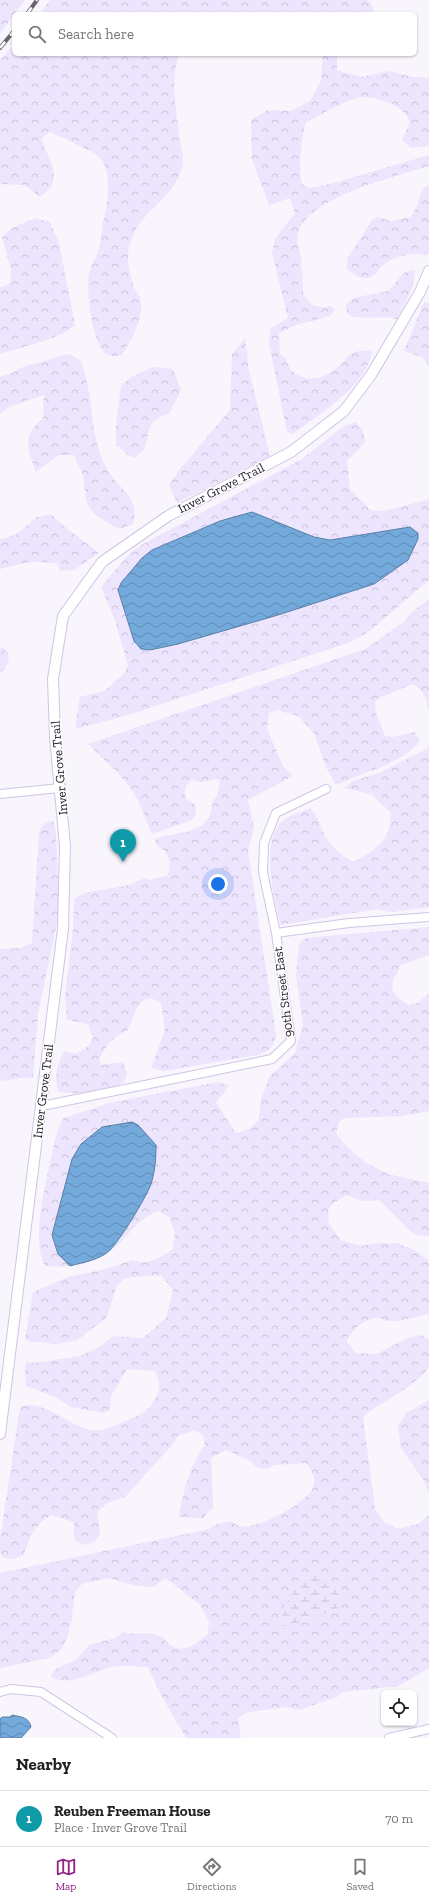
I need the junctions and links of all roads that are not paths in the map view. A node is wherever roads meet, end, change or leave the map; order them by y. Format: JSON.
{"nodes":[{"id":1,"x":429,"y":271,"type":"edge"},
{"id":2,"x":60,"y":788,"type":"junction"},
{"id":3,"x":326,"y":789,"type":"dead end"},
{"id":4,"x":0,"y":794,"type":"edge"},
{"id":5,"x":429,"y":917,"type":"edge"},
{"id":6,"x":276,"y":933,"type":"junction"},
{"id":7,"x":42,"y":1106,"type":"junction"},
{"id":8,"x":0,"y":1434,"type":"edge"},
{"id":9,"x":0,"y":1692,"type":"edge"},
{"id":10,"x":429,"y":1729,"type":"edge"},
{"id":11,"x":112,"y":1738,"type":"edge"},
{"id":12,"x":389,"y":1738,"type":"edge"}],
"edges":[{"from":1,"to":2,"type":"street","name":"Inver Grove Trail"},
{"from":2,"to":4,"type":"street"},
{"from":2,"to":7,"type":"street","name":"Inver Grove Trail"},
{"from":3,"to":6,"type":"street"},
{"from":5,"to":6,"type":"street","name":"90th Street East"},
{"from":6,"to":7,"type":"street","name":"90th Street East"},
{"from":7,"to":8,"type":"street","name":"Inver Grove Trail"},
{"from":9,"to":11,"type":"street"},
{"from":10,"to":12,"type":"street"}]}
